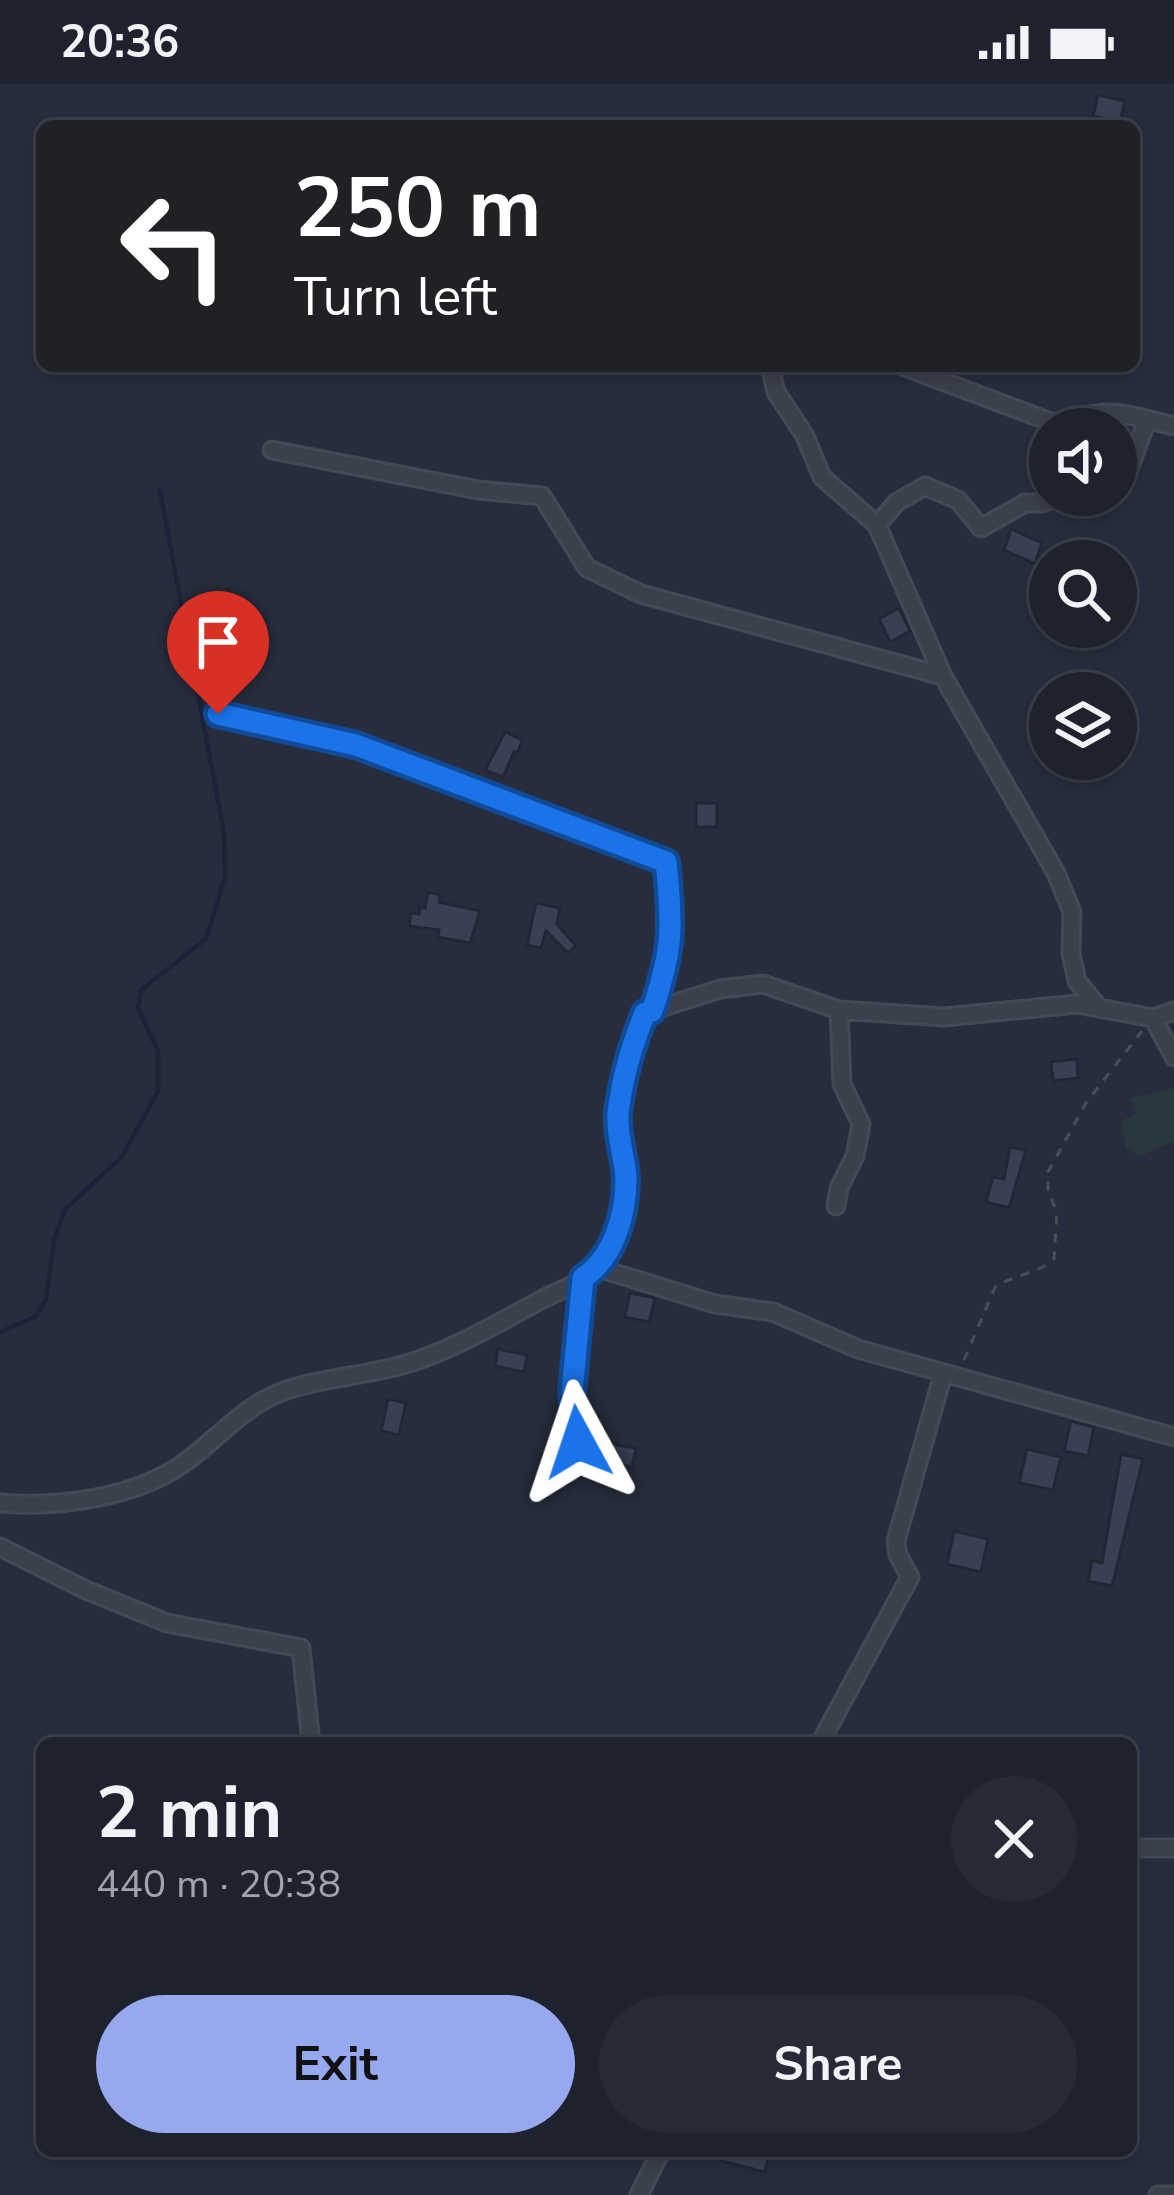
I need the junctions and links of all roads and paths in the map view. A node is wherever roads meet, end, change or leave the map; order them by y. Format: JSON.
{"nodes":[{"id":1,"x":772,"y":372,"type":"edge"},
{"id":2,"x":918,"y":372,"type":"edge"},
{"id":3,"x":1147,"y":420,"type":"junction"},
{"id":4,"x":1174,"y":426,"type":"edge"},
{"id":5,"x":1137,"y":448,"type":"edge"},
{"id":6,"x":272,"y":450,"type":"dead end"},
{"id":7,"x":1029,"y":503,"type":"edge"},
{"id":8,"x":878,"y":525,"type":"junction"},
{"id":9,"x":943,"y":676,"type":"junction"},
{"id":10,"x":218,"y":714,"type":"dead end"},
{"id":11,"x":1099,"y":1008,"type":"junction"},
{"id":12,"x":839,"y":1010,"type":"junction"},
{"id":13,"x":652,"y":1011,"type":"junction"},
{"id":14,"x":1174,"y":1011,"type":"edge"},
{"id":15,"x":1153,"y":1018,"type":"junction"},
{"id":16,"x":1174,"y":1058,"type":"edge"},
{"id":17,"x":836,"y":1206,"type":"dead end"},
{"id":18,"x":591,"y":1273,"type":"junction"},
{"id":19,"x":939,"y":1373,"type":"junction"},
{"id":20,"x":1174,"y":1437,"type":"edge"},
{"id":21,"x":578,"y":1442,"type":"dead end"},
{"id":22,"x":0,"y":1503,"type":"edge"},
{"id":23,"x":0,"y":1547,"type":"edge"},
{"id":24,"x":310,"y":1737,"type":"edge"},
{"id":25,"x":824,"y":1737,"type":"edge"},
{"id":26,"x":1137,"y":1848,"type":"edge"},
{"id":27,"x":1174,"y":1848,"type":"edge"},
{"id":28,"x":658,"y":2157,"type":"edge"},
{"id":29,"x":639,"y":2195,"type":"edge"},
{"id":30,"x":1158,"y":2195,"type":"edge"},
{"id":31,"x":1172,"y":2195,"type":"edge"}],
"edges":[{"from":1,"to":8,"type":"street"},
{"from":2,"to":3,"type":"street"},
{"from":3,"to":4,"type":"street"},
{"from":3,"to":5,"type":"street"},
{"from":6,"to":9,"type":"street"},
{"from":7,"to":8,"type":"street"},
{"from":8,"to":9,"type":"street"},
{"from":9,"to":11,"type":"street"},
{"from":10,"to":13,"type":"street"},
{"from":11,"to":12,"type":"street"},
{"from":11,"to":15,"type":"street"},
{"from":12,"to":13,"type":"street"},
{"from":12,"to":17,"type":"street"},
{"from":13,"to":18,"type":"street"},
{"from":14,"to":15,"type":"street"},
{"from":15,"to":16,"type":"street"},
{"from":15,"to":19,"type":"path"},
{"from":18,"to":19,"type":"street"},
{"from":18,"to":21,"type":"street"},
{"from":18,"to":22,"type":"street"},
{"from":19,"to":20,"type":"street"},
{"from":19,"to":25,"type":"street"},
{"from":23,"to":24,"type":"street"},
{"from":26,"to":27,"type":"street"},
{"from":28,"to":29,"type":"street"},
{"from":30,"to":31,"type":"street"}]}
